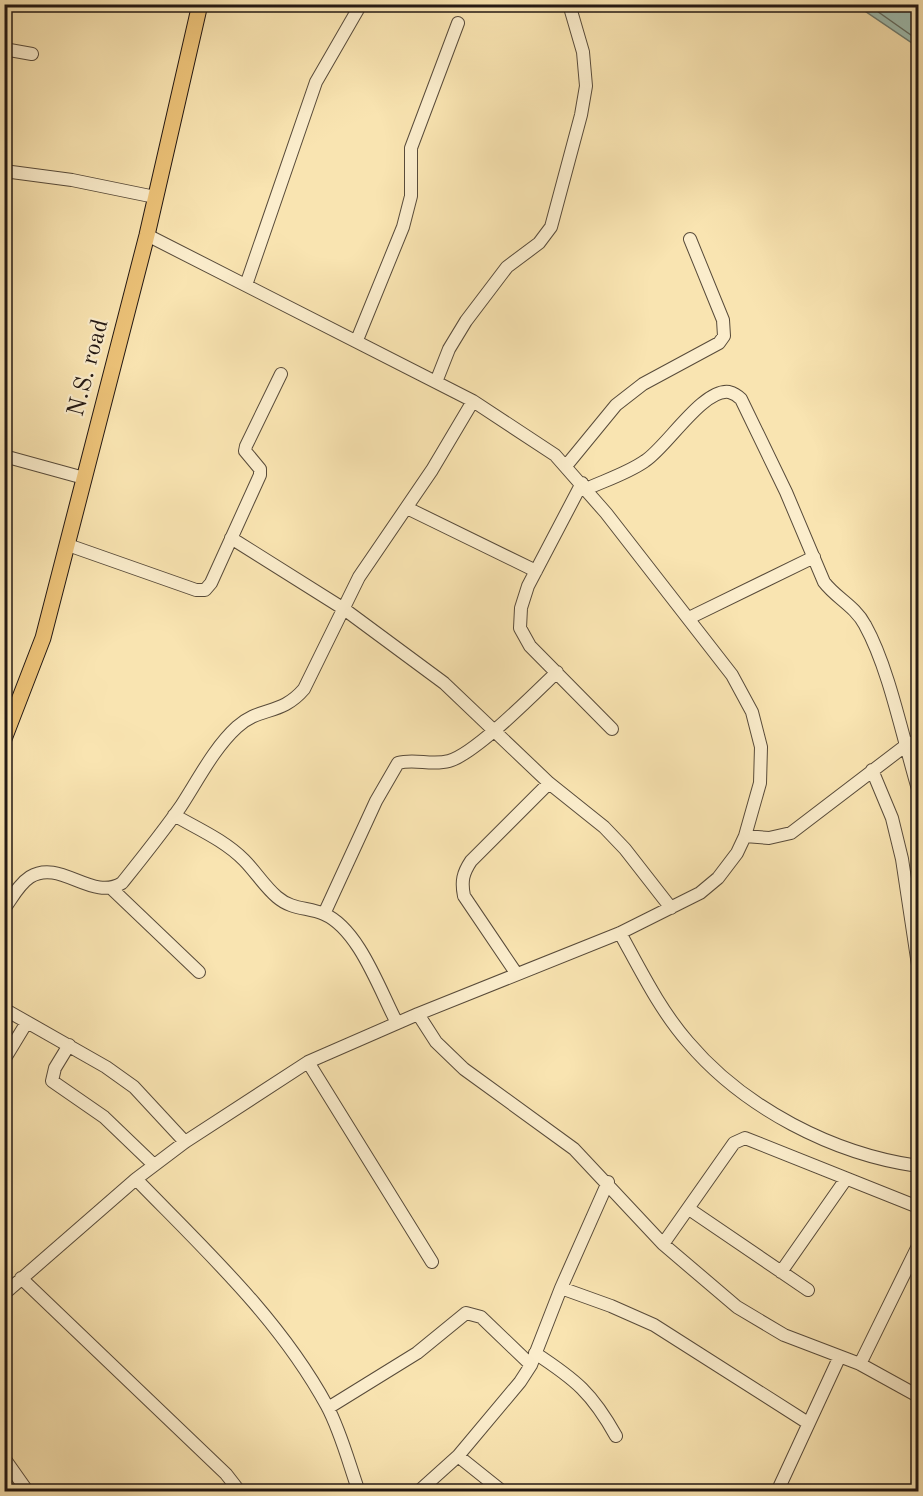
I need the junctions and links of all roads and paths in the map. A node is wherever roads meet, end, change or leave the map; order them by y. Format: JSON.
{"nodes":[{"id":1,"x":200,"y":4,"type":"edge"},
{"id":2,"x":362,"y":4,"type":"edge"},
{"id":3,"x":569,"y":4,"type":"edge"},
{"id":4,"x":458,"y":23,"type":"dead end"},
{"id":5,"x":4,"y":49,"type":"edge"},
{"id":6,"x":32,"y":54,"type":"dead end"},
{"id":7,"x":4,"y":171,"type":"edge"},
{"id":8,"x":155,"y":197,"type":"junction"},
{"id":9,"x":147,"y":236,"type":"junction"},
{"id":10,"x":690,"y":239,"type":"dead end"},
{"id":11,"x":246,"y":285,"type":"junction"},
{"id":12,"x":357,"y":340,"type":"junction"},
{"id":13,"x":281,"y":374,"type":"dead end"},
{"id":14,"x":436,"y":382,"type":"junction"},
{"id":15,"x":473,"y":401,"type":"junction"},
{"id":16,"x":4,"y":456,"type":"edge"},
{"id":17,"x":566,"y":466,"type":"junction"},
{"id":18,"x":84,"y":478,"type":"junction"},
{"id":19,"x":584,"y":486,"type":"junction"},
{"id":20,"x":406,"y":508,"type":"junction"},
{"id":21,"x":231,"y":538,"type":"junction"},
{"id":22,"x":68,"y":546,"type":"junction"},
{"id":23,"x":814,"y":557,"type":"junction"},
{"id":24,"x":536,"y":571,"type":"junction"},
{"id":25,"x":344,"y":609,"type":"junction"},
{"id":26,"x":689,"y":618,"type":"junction"},
{"id":27,"x":557,"y":672,"type":"junction"},
{"id":28,"x":9,"y":712,"type":"edge"},
{"id":29,"x":612,"y":729,"type":"dead end"},
{"id":30,"x":494,"y":730,"type":"junction"},
{"id":31,"x":4,"y":738,"type":"edge"},
{"id":32,"x":918,"y":740,"type":"edge"},
{"id":33,"x":905,"y":746,"type":"junction"},
{"id":34,"x":872,"y":770,"type":"junction"},
{"id":35,"x":549,"y":783,"type":"junction"},
{"id":36,"x":918,"y":789,"type":"edge"},
{"id":37,"x":174,"y":816,"type":"junction"},
{"id":38,"x":745,"y":836,"type":"junction"},
{"id":39,"x":112,"y":890,"type":"junction"},
{"id":40,"x":671,"y":908,"type":"junction"},
{"id":41,"x":4,"y":909,"type":"edge"},
{"id":42,"x":324,"y":914,"type":"junction"},
{"id":43,"x":620,"y":933,"type":"junction"},
{"id":44,"x":918,"y":965,"type":"edge"},
{"id":45,"x":199,"y":972,"type":"dead end"},
{"id":46,"x":516,"y":974,"type":"junction"},
{"id":47,"x":4,"y":1008,"type":"edge"},
{"id":48,"x":418,"y":1014,"type":"junction"},
{"id":49,"x":27,"y":1022,"type":"junction"},
{"id":50,"x":397,"y":1023,"type":"junction"},
{"id":51,"x":69,"y":1045,"type":"junction"},
{"id":52,"x":4,"y":1060,"type":"edge"},
{"id":53,"x":308,"y":1062,"type":"junction"},
{"id":54,"x":184,"y":1142,"type":"junction"},
{"id":55,"x":154,"y":1165,"type":"junction"},
{"id":56,"x":918,"y":1166,"type":"edge"},
{"id":57,"x":136,"y":1179,"type":"junction"},
{"id":58,"x":846,"y":1179,"type":"junction"},
{"id":59,"x":608,"y":1182,"type":"junction"},
{"id":60,"x":918,"y":1207,"type":"edge"},
{"id":61,"x":688,"y":1209,"type":"junction"},
{"id":62,"x":663,"y":1244,"type":"junction"},
{"id":63,"x":918,"y":1246,"type":"edge"},
{"id":64,"x":432,"y":1262,"type":"dead end"},
{"id":65,"x":781,"y":1272,"type":"junction"},
{"id":66,"x":4,"y":1275,"type":"edge"},
{"id":67,"x":19,"y":1280,"type":"junction"},
{"id":68,"x":561,"y":1288,"type":"junction"},
{"id":69,"x":808,"y":1290,"type":"dead end"},
{"id":70,"x":4,"y":1294,"type":"edge"},
{"id":71,"x":535,"y":1353,"type":"junction"},
{"id":72,"x":839,"y":1358,"type":"junction"},
{"id":73,"x":860,"y":1364,"type":"junction"},
{"id":74,"x":531,"y":1365,"type":"junction"},
{"id":75,"x":918,"y":1396,"type":"edge"},
{"id":76,"x":328,"y":1408,"type":"junction"},
{"id":77,"x":808,"y":1423,"type":"junction"},
{"id":78,"x":616,"y":1436,"type":"dead end"},
{"id":79,"x":458,"y":1456,"type":"junction"},
{"id":80,"x":4,"y":1458,"type":"edge"},
{"id":81,"x":28,"y":1491,"type":"edge"},
{"id":82,"x":240,"y":1491,"type":"edge"},
{"id":83,"x":359,"y":1491,"type":"edge"},
{"id":84,"x":418,"y":1491,"type":"edge"},
{"id":85,"x":503,"y":1491,"type":"edge"},
{"id":86,"x":777,"y":1491,"type":"edge"}],
"edges":[{"from":1,"to":8,"type":"main road","name":"N.S. road"},
{"from":2,"to":11,"type":"street"},
{"from":3,"to":14,"type":"street"},
{"from":4,"to":12,"type":"street"},
{"from":5,"to":6,"type":"street"},
{"from":7,"to":8,"type":"street"},
{"from":8,"to":9,"type":"main road","name":"N.S. road"},
{"from":9,"to":11,"type":"street"},
{"from":9,"to":18,"type":"main road","name":"N.S. road"},
{"from":10,"to":17,"type":"street"},
{"from":11,"to":12,"type":"street"},
{"from":12,"to":14,"type":"street"},
{"from":13,"to":21,"type":"street"},
{"from":14,"to":15,"type":"street"},
{"from":15,"to":17,"type":"street"},
{"from":15,"to":20,"type":"street"},
{"from":16,"to":18,"type":"street"},
{"from":17,"to":19,"type":"street"},
{"from":18,"to":22,"type":"main road","name":"N.S. road"},
{"from":19,"to":23,"type":"street"},
{"from":19,"to":24,"type":"street"},
{"from":19,"to":26,"type":"street"},
{"from":20,"to":24,"type":"street"},
{"from":20,"to":25,"type":"street"},
{"from":21,"to":22,"type":"street"},
{"from":21,"to":25,"type":"street"},
{"from":22,"to":28,"type":"main road","name":"N.S. road"},
{"from":23,"to":26,"type":"street"},
{"from":23,"to":33,"type":"street"},
{"from":24,"to":27,"type":"street"},
{"from":25,"to":30,"type":"street"},
{"from":25,"to":37,"type":"street"},
{"from":26,"to":38,"type":"street"},
{"from":27,"to":29,"type":"street"},
{"from":27,"to":30,"type":"street"},
{"from":28,"to":31,"type":"main road","name":"N.S. road"},
{"from":30,"to":35,"type":"street"},
{"from":30,"to":42,"type":"street"},
{"from":32,"to":33,"type":"street"},
{"from":33,"to":34,"type":"street"},
{"from":33,"to":36,"type":"street"},
{"from":34,"to":38,"type":"street"},
{"from":34,"to":44,"type":"street"},
{"from":35,"to":40,"type":"street"},
{"from":35,"to":46,"type":"street"},
{"from":37,"to":39,"type":"street"},
{"from":37,"to":42,"type":"street"},
{"from":38,"to":40,"type":"street"},
{"from":39,"to":41,"type":"street"},
{"from":39,"to":45,"type":"street"},
{"from":40,"to":43,"type":"street"},
{"from":42,"to":50,"type":"street"},
{"from":43,"to":46,"type":"street"},
{"from":43,"to":56,"type":"street"},
{"from":46,"to":48,"type":"street"},
{"from":47,"to":49,"type":"street"},
{"from":48,"to":50,"type":"street"},
{"from":48,"to":59,"type":"street"},
{"from":49,"to":51,"type":"street"},
{"from":49,"to":52,"type":"street"},
{"from":50,"to":53,"type":"street"},
{"from":51,"to":54,"type":"street"},
{"from":51,"to":55,"type":"street"},
{"from":53,"to":54,"type":"street"},
{"from":53,"to":64,"type":"street"},
{"from":54,"to":55,"type":"street"},
{"from":55,"to":57,"type":"street"},
{"from":57,"to":67,"type":"street"},
{"from":57,"to":76,"type":"street"},
{"from":58,"to":60,"type":"street"},
{"from":58,"to":61,"type":"street"},
{"from":58,"to":65,"type":"street"},
{"from":59,"to":62,"type":"street"},
{"from":59,"to":68,"type":"street"},
{"from":61,"to":62,"type":"street"},
{"from":61,"to":65,"type":"street"},
{"from":62,"to":72,"type":"street"},
{"from":63,"to":73,"type":"street"},
{"from":65,"to":69,"type":"street"},
{"from":66,"to":67,"type":"street"},
{"from":67,"to":70,"type":"street"},
{"from":67,"to":82,"type":"street"},
{"from":68,"to":71,"type":"street"},
{"from":68,"to":77,"type":"street"},
{"from":71,"to":74,"type":"street"},
{"from":71,"to":78,"type":"street"},
{"from":72,"to":73,"type":"street"},
{"from":72,"to":77,"type":"street"},
{"from":73,"to":75,"type":"street"},
{"from":74,"to":76,"type":"street"},
{"from":74,"to":79,"type":"street"},
{"from":76,"to":83,"type":"street"},
{"from":77,"to":86,"type":"street"},
{"from":79,"to":84,"type":"street"},
{"from":79,"to":85,"type":"street"},
{"from":80,"to":81,"type":"street"}]}
